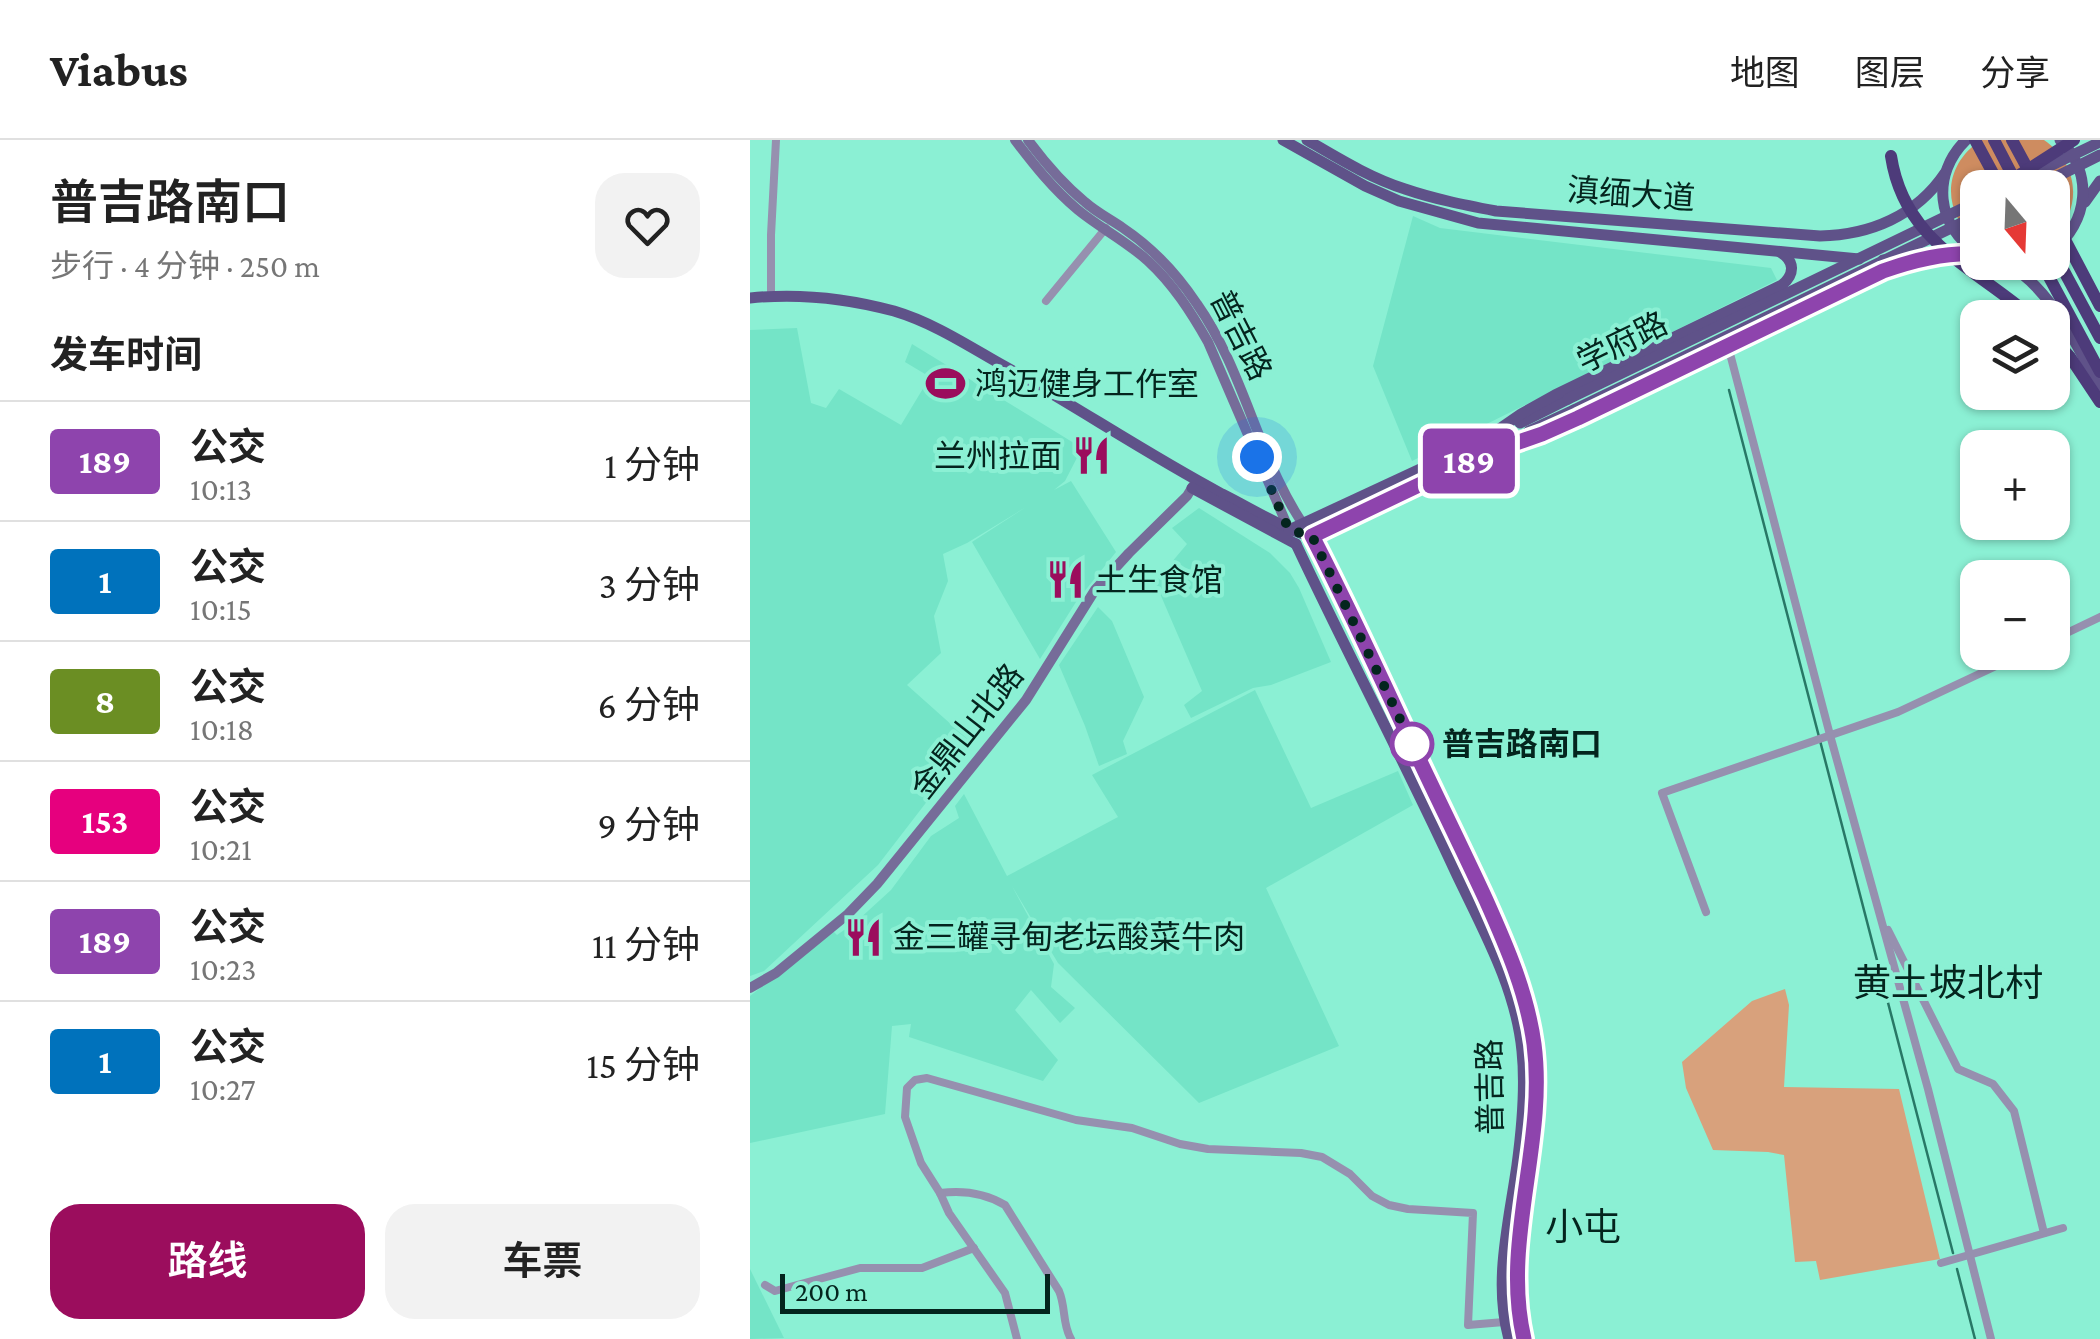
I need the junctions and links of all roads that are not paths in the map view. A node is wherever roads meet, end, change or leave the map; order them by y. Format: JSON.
{"nodes":[{"id":1,"x":776,"y":140,"type":"edge"},
{"id":2,"x":1015,"y":140,"type":"edge"},
{"id":3,"x":1028,"y":140,"type":"edge"},
{"id":4,"x":1282,"y":140,"type":"edge"},
{"id":5,"x":1306,"y":140,"type":"edge"},
{"id":6,"x":1891,"y":140,"type":"edge"},
{"id":7,"x":1950,"y":140,"type":"edge"},
{"id":8,"x":1966,"y":140,"type":"edge"},
{"id":9,"x":1975,"y":140,"type":"edge"},
{"id":10,"x":1994,"y":140,"type":"edge"},
{"id":11,"x":2012,"y":140,"type":"edge"},
{"id":12,"x":2060,"y":140,"type":"edge"},
{"id":13,"x":2074,"y":140,"type":"edge"},
{"id":14,"x":2100,"y":142,"type":"edge"},
{"id":15,"x":2100,"y":156,"type":"edge"},
{"id":16,"x":1947,"y":168,"type":"junction"},
{"id":17,"x":1992,"y":170,"type":"edge"},
{"id":18,"x":2010,"y":170,"type":"edge"},
{"id":19,"x":2027,"y":170,"type":"edge"},
{"id":20,"x":2029,"y":170,"type":"edge"},
{"id":21,"x":2040,"y":170,"type":"edge"},
{"id":22,"x":2070,"y":171,"type":"edge"},
{"id":23,"x":2100,"y":182,"type":"edge"},
{"id":24,"x":2081,"y":210,"type":"junction"},
{"id":25,"x":1960,"y":213,"type":"edge"},
{"id":26,"x":1106,"y":228,"type":"junction"},
{"id":27,"x":2074,"y":228,"type":"junction"},
{"id":28,"x":2070,"y":232,"type":"edge"},
{"id":29,"x":1960,"y":239,"type":"edge"},
{"id":30,"x":2070,"y":249,"type":"edge"},
{"id":31,"x":1776,"y":251,"type":"junction"},
{"id":32,"x":1960,"y":254,"type":"edge"},
{"id":33,"x":1924,"y":258,"type":"junction"},
{"id":34,"x":2029,"y":280,"type":"edge"},
{"id":35,"x":2051,"y":280,"type":"edge"},
{"id":36,"x":2069,"y":280,"type":"edge"},
{"id":37,"x":1763,"y":294,"type":"junction"},
{"id":38,"x":772,"y":296,"type":"junction"},
{"id":39,"x":750,"y":298,"type":"edge"},
{"id":40,"x":2010,"y":300,"type":"edge"},
{"id":41,"x":1046,"y":301,"type":"dead end"},
{"id":42,"x":2100,"y":306,"type":"edge"},
{"id":43,"x":2100,"y":319,"type":"edge"},
{"id":44,"x":1777,"y":322,"type":"junction"},
{"id":45,"x":2100,"y":337,"type":"edge"},
{"id":46,"x":1728,"y":346,"type":"junction"},
{"id":47,"x":2070,"y":357,"type":"edge"},
{"id":48,"x":2083,"y":358,"type":"junction"},
{"id":49,"x":2100,"y":372,"type":"edge"},
{"id":50,"x":2100,"y":389,"type":"edge"},
{"id":51,"x":2100,"y":402,"type":"edge"},
{"id":52,"x":1481,"y":448,"type":"junction"},
{"id":53,"x":1194,"y":484,"type":"junction"},
{"id":54,"x":1302,"y":524,"type":"junction"},
{"id":55,"x":1289,"y":530,"type":"junction"},
{"id":56,"x":1312,"y":536,"type":"junction"},
{"id":57,"x":1296,"y":544,"type":"junction"},
{"id":58,"x":2100,"y":617,"type":"edge"},
{"id":59,"x":2070,"y":631,"type":"edge"},
{"id":60,"x":1988,"y":670,"type":"edge"},
{"id":61,"x":1829,"y":735,"type":"junction"},
{"id":62,"x":1706,"y":912,"type":"dead end"},
{"id":63,"x":1883,"y":922,"type":"dead end"},
{"id":64,"x":750,"y":988,"type":"edge"},
{"id":65,"x":1923,"y":998,"type":"junction"},
{"id":66,"x":1905,"y":1006,"type":"junction"},
{"id":67,"x":940,"y":1193,"type":"junction"},
{"id":68,"x":2063,"y":1228,"type":"dead end"},
{"id":69,"x":2044,"y":1233,"type":"junction"},
{"id":70,"x":974,"y":1248,"type":"junction"},
{"id":71,"x":1970,"y":1256,"type":"junction"},
{"id":72,"x":1941,"y":1263,"type":"dead end"},
{"id":73,"x":765,"y":1285,"type":"dead end"},
{"id":74,"x":1504,"y":1322,"type":"junction"},
{"id":75,"x":1017,"y":1339,"type":"edge"},
{"id":76,"x":1070,"y":1339,"type":"edge"},
{"id":77,"x":1509,"y":1339,"type":"edge"},
{"id":78,"x":1524,"y":1339,"type":"edge"},
{"id":79,"x":1990,"y":1339,"type":"edge"}],
"edges":[{"from":1,"to":38,"type":"street"},
{"from":2,"to":26,"type":"main road","name":"普吉路"},
{"from":3,"to":54,"type":"main road","name":"普吉路"},
{"from":4,"to":31,"type":"main road","name":"滇缅大道"},
{"from":5,"to":16,"type":"main road","name":"滇缅大道"},
{"from":6,"to":40,"type":"highway","bridge":true},
{"from":7,"to":16,"type":"main road"},
{"from":8,"to":16,"type":"main road","name":"滇缅大道"},
{"from":9,"to":17,"type":"highway","bridge":true},
{"from":10,"to":18,"type":"highway","bridge":true},
{"from":11,"to":19,"type":"highway","bridge":true},
{"from":12,"to":24,"type":"main road"},
{"from":13,"to":20,"type":"highway","bridge":true},
{"from":14,"to":21,"type":"main road","bridge":true},
{"from":15,"to":22,"type":"main road","bridge":true},
{"from":16,"to":29,"type":"main road"},
{"from":23,"to":24,"type":"main road"},
{"from":24,"to":27,"type":"main road"},
{"from":25,"to":52,"type":"main road","name":"学府路","bridge":true},
{"from":26,"to":41,"type":"street"},
{"from":26,"to":55,"type":"main road","name":"普吉路"},
{"from":27,"to":28,"type":"main road"},
{"from":27,"to":43,"type":"main road"},
{"from":30,"to":42,"type":"highway","bridge":true},
{"from":31,"to":33,"type":"main road","name":"滇缅大道"},
{"from":31,"to":37,"type":"main road"},
{"from":32,"to":33,"type":"main road","name":"学府路"},
{"from":33,"to":44,"type":"main road","name":"学府路"},
{"from":34,"to":48,"type":"main road"},
{"from":35,"to":49,"type":"highway","bridge":true},
{"from":36,"to":45,"type":"highway","bridge":true},
{"from":37,"to":44,"type":"main road"},
{"from":37,"to":52,"type":"main road"},
{"from":38,"to":39,"type":"main road"},
{"from":38,"to":53,"type":"main road"},
{"from":44,"to":46,"type":"main road","name":"学府路"},
{"from":45,"to":48,"type":"main road"},
{"from":46,"to":52,"type":"main road","name":"学府路"},
{"from":46,"to":61,"type":"street"},
{"from":47,"to":51,"type":"highway"},
{"from":48,"to":50,"type":"main road"},
{"from":52,"to":54,"type":"main road","name":"学府路"},
{"from":52,"to":56,"type":"main road","name":"学府路"},
{"from":53,"to":55,"type":"main road"},
{"from":53,"to":57,"type":"main road"},
{"from":53,"to":64,"type":"main road","name":"金鼎山北路"},
{"from":54,"to":55,"type":"main road","name":"学府路"},
{"from":54,"to":56,"type":"main road","name":"普吉路"},
{"from":55,"to":56,"type":"main road"},
{"from":55,"to":57,"type":"main road","name":"普吉路"},
{"from":56,"to":57,"type":"main road","name":"学府路"},
{"from":56,"to":78,"type":"main road","name":"普吉路"},
{"from":57,"to":74,"type":"main road","name":"普吉路"},
{"from":58,"to":59,"type":"street"},
{"from":60,"to":61,"type":"street"},
{"from":61,"to":62,"type":"street"},
{"from":61,"to":66,"type":"street"},
{"from":63,"to":65,"type":"street"},
{"from":65,"to":66,"type":"street"},
{"from":65,"to":69,"type":"street"},
{"from":66,"to":71,"type":"street"},
{"from":67,"to":70,"type":"street"},
{"from":67,"to":74,"type":"street"},
{"from":67,"to":76,"type":"street"},
{"from":68,"to":69,"type":"street"},
{"from":69,"to":71,"type":"street"},
{"from":70,"to":73,"type":"street"},
{"from":70,"to":75,"type":"street"},
{"from":71,"to":72,"type":"street"},
{"from":71,"to":79,"type":"street"},
{"from":74,"to":77,"type":"main road","name":"普吉路"}]}
